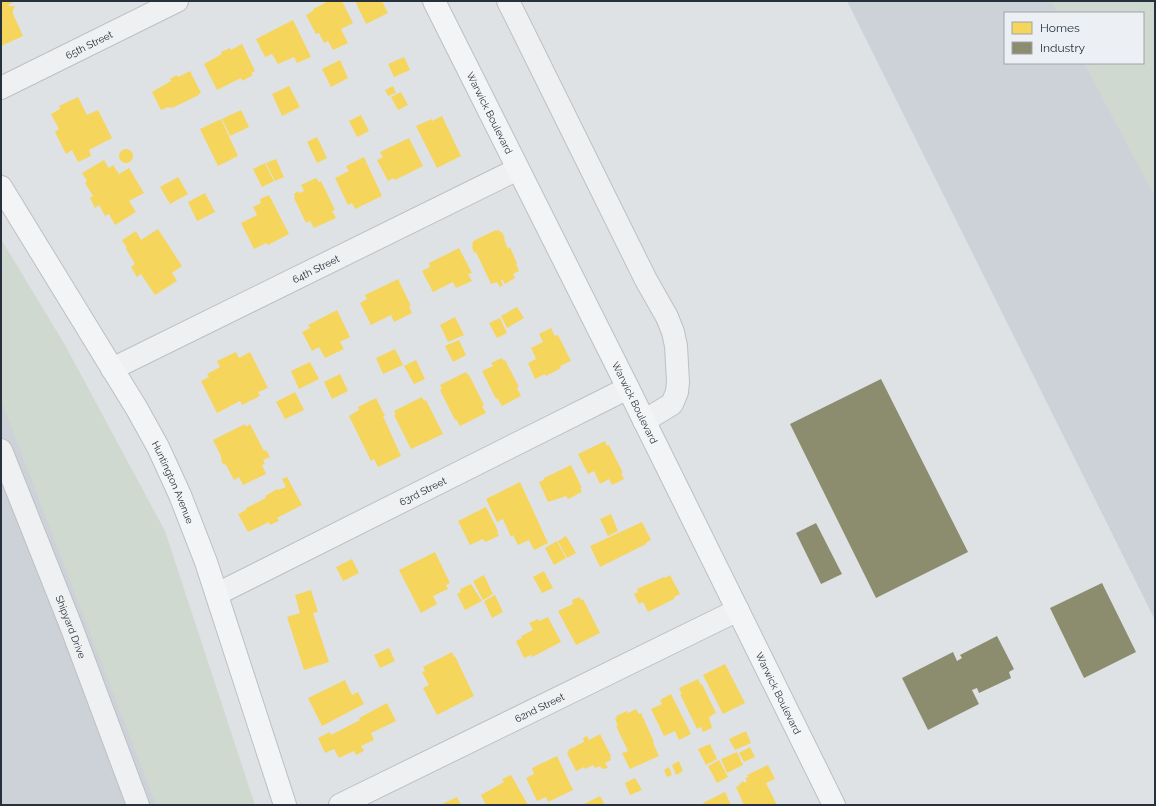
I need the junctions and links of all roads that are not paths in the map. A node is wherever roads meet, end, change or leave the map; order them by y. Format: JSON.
{"nodes":[{"id":1,"x":177,"y":1,"type":"edge"},
{"id":2,"x":434,"y":1,"type":"edge"},
{"id":3,"x":508,"y":1,"type":"edge"},
{"id":4,"x":1,"y":88,"type":"edge"},
{"id":5,"x":518,"y":169,"type":"junction"},
{"id":6,"x":1,"y":187,"type":"edge"},
{"id":7,"x":112,"y":369,"type":"junction"},
{"id":8,"x":628,"y":388,"type":"junction"},
{"id":9,"x":644,"y":420,"type":"junction"},
{"id":10,"x":1,"y":450,"type":"edge"},
{"id":11,"x":6,"y":477,"type":"edge"},
{"id":12,"x":217,"y":594,"type":"junction"},
{"id":13,"x":738,"y":610,"type":"junction"},
{"id":14,"x":138,"y":805,"type":"edge"},
{"id":15,"x":285,"y":805,"type":"edge"},
{"id":16,"x":340,"y":805,"type":"edge"},
{"id":17,"x":834,"y":805,"type":"edge"}],
"edges":[{"from":1,"to":4,"type":"street","name":"65th Street"},
{"from":2,"to":5,"type":"main road","name":"Warwick Boulevard"},
{"from":3,"to":9,"type":"street"},
{"from":5,"to":7,"type":"street","name":"64th Street"},
{"from":5,"to":8,"type":"main road","name":"Warwick Boulevard"},
{"from":6,"to":7,"type":"main road","name":"Huntington Avenue"},
{"from":7,"to":12,"type":"main road","name":"Huntington Avenue"},
{"from":8,"to":9,"type":"main road","name":"Warwick Boulevard"},
{"from":8,"to":12,"type":"street","name":"63rd Street"},
{"from":9,"to":13,"type":"main road","name":"Warwick Boulevard"},
{"from":10,"to":11,"type":"street","name":"Shipyard Drive"},
{"from":11,"to":14,"type":"street","name":"Shipyard Drive"},
{"from":12,"to":15,"type":"main road","name":"Huntington Avenue"},
{"from":13,"to":16,"type":"street","name":"62nd Street"},
{"from":13,"to":17,"type":"main road","name":"Warwick Boulevard"}]}
